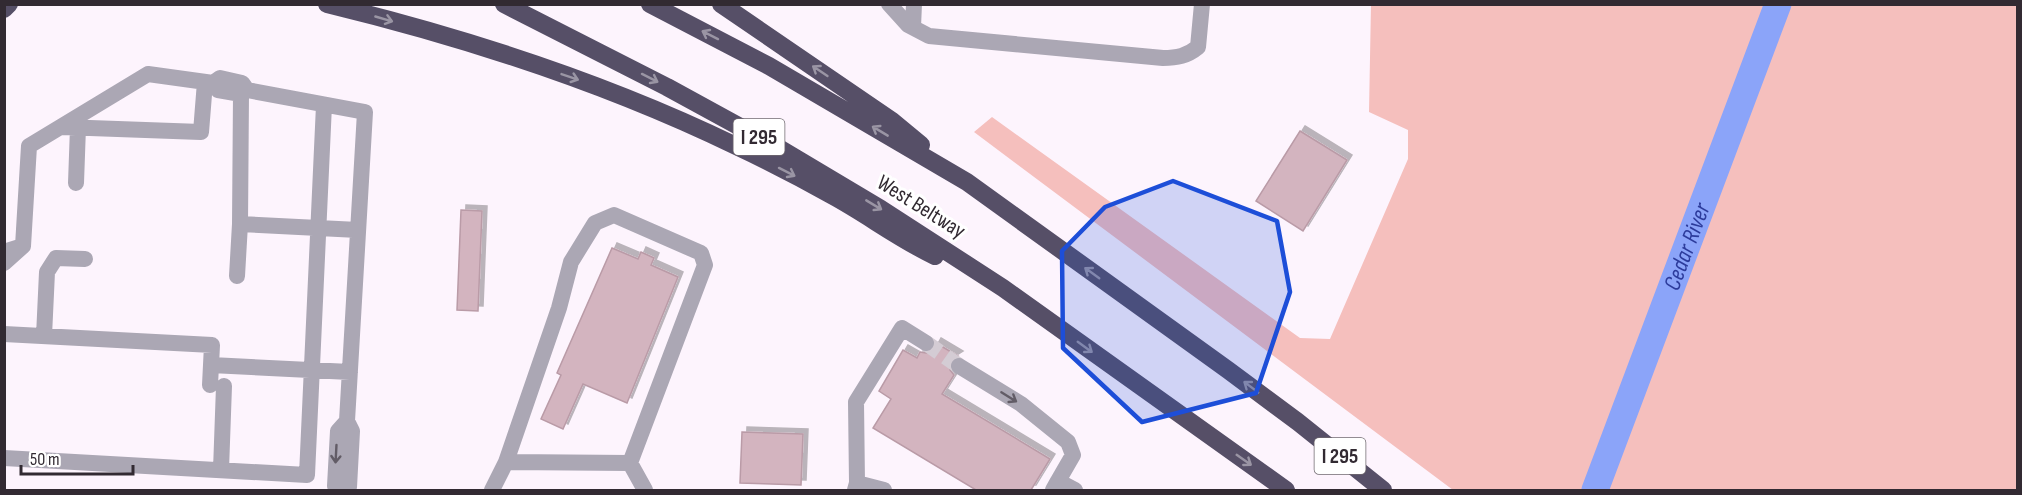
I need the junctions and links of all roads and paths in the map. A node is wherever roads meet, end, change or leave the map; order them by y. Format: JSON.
{"nodes":[{"id":1,"x":9,"y":4,"type":"edge"},
{"id":2,"x":327,"y":4,"type":"edge"},
{"id":3,"x":504,"y":4,"type":"edge"},
{"id":4,"x":650,"y":4,"type":"edge"},
{"id":5,"x":721,"y":4,"type":"edge"},
{"id":6,"x":889,"y":4,"type":"edge"},
{"id":7,"x":914,"y":4,"type":"edge"},
{"id":8,"x":1202,"y":4,"type":"edge"},
{"id":9,"x":4,"y":9,"type":"edge"},
{"id":10,"x":913,"y":27,"type":"junction"},
{"id":11,"x":209,"y":83,"type":"junction"},
{"id":12,"x":244,"y":92,"type":"junction"},
{"id":13,"x":324,"y":105,"type":"junction"},
{"id":14,"x":61,"y":127,"type":"junction"},
{"id":15,"x":78,"y":127,"type":"junction"},
{"id":16,"x":967,"y":182,"type":"junction"},
{"id":17,"x":76,"y":183,"type":"dead end"},
{"id":18,"x":240,"y":224,"type":"junction"},
{"id":19,"x":318,"y":228,"type":"junction"},
{"id":20,"x":358,"y":230,"type":"junction"},
{"id":21,"x":23,"y":246,"type":"junction"},
{"id":22,"x":4,"y":252,"type":"edge"},
{"id":23,"x":85,"y":259,"type":"dead end"},
{"id":24,"x":4,"y":263,"type":"edge"},
{"id":25,"x":237,"y":276,"type":"dead end"},
{"id":26,"x":1003,"y":288,"type":"junction"},
{"id":27,"x":4,"y":334,"type":"edge"},
{"id":28,"x":44,"y":336,"type":"junction"},
{"id":29,"x":926,"y":343,"type":"tunnel mouth"},
{"id":30,"x":211,"y":365,"type":"junction"},
{"id":31,"x":959,"y":366,"type":"tunnel mouth"},
{"id":32,"x":311,"y":370,"type":"junction"},
{"id":33,"x":350,"y":372,"type":"junction"},
{"id":34,"x":347,"y":421,"type":"junction"},
{"id":35,"x":4,"y":458,"type":"edge"},
{"id":36,"x":507,"y":462,"type":"junction"},
{"id":37,"x":630,"y":463,"type":"junction"},
{"id":38,"x":221,"y":470,"type":"junction"},
{"id":39,"x":1055,"y":486,"type":"edge"},
{"id":40,"x":856,"y":487,"type":"edge"},
{"id":41,"x":337,"y":490,"type":"edge"},
{"id":42,"x":347,"y":490,"type":"edge"},
{"id":43,"x":492,"y":490,"type":"edge"},
{"id":44,"x":645,"y":490,"type":"edge"},
{"id":45,"x":884,"y":490,"type":"edge"},
{"id":46,"x":1075,"y":490,"type":"edge"},
{"id":47,"x":1286,"y":490,"type":"edge"},
{"id":48,"x":1383,"y":490,"type":"edge"}],
"edges":[{"from":1,"to":9,"type":"highway"},
{"from":2,"to":26,"type":"highway","one_way":true},
{"from":3,"to":26,"type":"highway","name":"West Beltway","number":"I 295","one_way":true},
{"from":16,"to":4,"type":"highway","name":"West Beltway","number":"I 295","one_way":true},
{"from":16,"to":5,"type":"highway","one_way":true},
{"from":6,"to":10,"type":"lane"},
{"from":7,"to":10,"type":"lane"},
{"from":8,"to":10,"type":"lane"},
{"from":11,"to":12,"type":"lane"},
{"from":11,"to":14,"type":"lane"},
{"from":11,"to":15,"type":"lane"},
{"from":12,"to":13,"type":"lane"},
{"from":12,"to":18,"type":"lane"},
{"from":13,"to":19,"type":"lane"},
{"from":13,"to":20,"type":"lane"},
{"from":14,"to":15,"type":"lane"},
{"from":14,"to":21,"type":"lane"},
{"from":15,"to":17,"type":"lane"},
{"from":48,"to":16,"type":"highway","name":"West Beltway","number":"I 295","one_way":true},
{"from":18,"to":19,"type":"lane"},
{"from":18,"to":25,"type":"lane"},
{"from":19,"to":20,"type":"lane"},
{"from":19,"to":32,"type":"lane"},
{"from":20,"to":33,"type":"lane"},
{"from":21,"to":22,"type":"lane"},
{"from":21,"to":24,"type":"lane"},
{"from":23,"to":28,"type":"lane"},
{"from":26,"to":47,"type":"highway","name":"West Beltway","number":"I 295","one_way":true},
{"from":27,"to":28,"type":"lane"},
{"from":28,"to":30,"type":"lane"},
{"from":29,"to":40,"type":"lane"},
{"from":30,"to":32,"type":"lane"},
{"from":30,"to":38,"type":"lane"},
{"from":31,"to":39,"type":"lane","one_way":true},
{"from":32,"to":33,"type":"lane"},
{"from":32,"to":38,"type":"lane"},
{"from":33,"to":34,"type":"lane"},
{"from":34,"to":41,"type":"lane","one_way":true},
{"from":34,"to":42,"type":"lane"},
{"from":35,"to":38,"type":"lane"},
{"from":36,"to":37,"type":"lane"},
{"from":36,"to":37,"type":"lane"},
{"from":36,"to":43,"type":"lane"},
{"from":37,"to":44,"type":"lane"},
{"from":39,"to":46,"type":"lane"},
{"from":40,"to":45,"type":"lane"}]}
